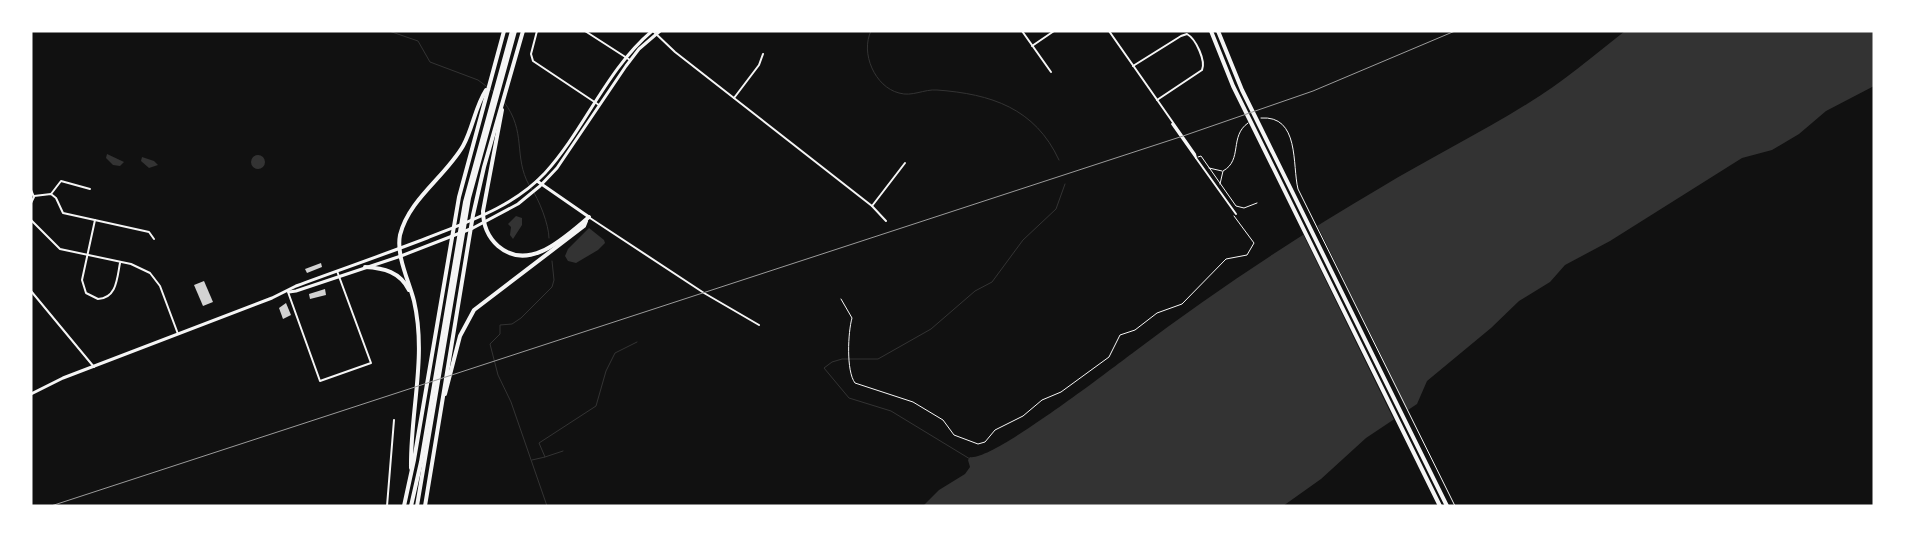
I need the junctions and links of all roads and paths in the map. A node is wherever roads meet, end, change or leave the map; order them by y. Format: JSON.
{"nodes":[{"id":1,"x":504,"y":31,"type":"edge"},
{"id":2,"x":512,"y":31,"type":"edge"},
{"id":3,"x":515,"y":31,"type":"edge"},
{"id":4,"x":523,"y":31,"type":"edge"},
{"id":5,"x":537,"y":31,"type":"edge"},
{"id":6,"x":585,"y":31,"type":"edge"},
{"id":7,"x":660,"y":31,"type":"edge"},
{"id":8,"x":1022,"y":31,"type":"edge"},
{"id":9,"x":1054,"y":31,"type":"edge"},
{"id":10,"x":1211,"y":31,"type":"edge"},
{"id":11,"x":1219,"y":31,"type":"edge"},
{"id":12,"x":653,"y":32,"type":"edge"},
{"id":13,"x":1111,"y":32,"type":"edge"},
{"id":14,"x":1032,"y":46,"type":"junction"},
{"id":15,"x":763,"y":54,"type":"dead end"},
{"id":16,"x":628,"y":58,"type":"junction"},
{"id":17,"x":1134,"y":66,"type":"junction"},
{"id":18,"x":1051,"y":72,"type":"dead end"},
{"id":19,"x":501,"y":73,"type":"junction"},
{"id":20,"x":612,"y":76,"type":"junction"},
{"id":21,"x":616,"y":79,"type":"junction"},
{"id":22,"x":734,"y":98,"type":"junction"},
{"id":23,"x":1156,"y":100,"type":"junction"},
{"id":24,"x":482,"y":101,"type":"junction"},
{"id":25,"x":594,"y":102,"type":"junction"},
{"id":26,"x":599,"y":105,"type":"junction"},
{"id":27,"x":589,"y":110,"type":"junction"},
{"id":28,"x":594,"y":113,"type":"junction"},
{"id":29,"x":499,"y":122,"type":"junction"},
{"id":30,"x":565,"y":146,"type":"junction"},
{"id":31,"x":569,"y":149,"type":"junction"},
{"id":32,"x":1197,"y":157,"type":"junction"},
{"id":33,"x":905,"y":164,"type":"dead end"},
{"id":34,"x":1208,"y":167,"type":"junction"},
{"id":35,"x":537,"y":181,"type":"junction"},
{"id":36,"x":1220,"y":184,"type":"junction"},
{"id":37,"x":542,"y":185,"type":"junction"},
{"id":38,"x":90,"y":189,"type":"dead end"},
{"id":39,"x":31,"y":190,"type":"edge"},
{"id":40,"x":51,"y":194,"type":"junction"},
{"id":41,"x":34,"y":196,"type":"junction"},
{"id":42,"x":1301,"y":201,"type":"junction"},
{"id":43,"x":1258,"y":203,"type":"dead end"},
{"id":44,"x":31,"y":204,"type":"edge"},
{"id":45,"x":872,"y":206,"type":"junction"},
{"id":46,"x":1238,"y":207,"type":"junction"},
{"id":47,"x":1236,"y":213,"type":"junction"},
{"id":48,"x":589,"y":217,"type":"junction"},
{"id":49,"x":31,"y":220,"type":"edge"},
{"id":50,"x":95,"y":220,"type":"junction"},
{"id":51,"x":886,"y":221,"type":"dead end"},
{"id":52,"x":154,"y":239,"type":"dead end"},
{"id":53,"x":399,"y":248,"type":"junction"},
{"id":54,"x":88,"y":255,"type":"junction"},
{"id":55,"x":401,"y":256,"type":"junction"},
{"id":56,"x":120,"y":262,"type":"junction"},
{"id":57,"x":363,"y":262,"type":"junction"},
{"id":58,"x":365,"y":268,"type":"junction"},
{"id":59,"x":337,"y":271,"type":"junction"},
{"id":60,"x":325,"y":275,"type":"junction"},
{"id":61,"x":339,"y":276,"type":"junction"},
{"id":62,"x":327,"y":280,"type":"junction"},
{"id":63,"x":31,"y":291,"type":"edge"},
{"id":64,"x":288,"y":292,"type":"junction"},
{"id":65,"x":841,"y":299,"type":"dead end"},
{"id":66,"x":414,"y":301,"type":"junction"},
{"id":67,"x":759,"y":325,"type":"dead end"},
{"id":68,"x":178,"y":334,"type":"junction"},
{"id":69,"x":94,"y":367,"type":"junction"},
{"id":70,"x":445,"y":391,"type":"junction"},
{"id":71,"x":32,"y":393,"type":"edge"},
{"id":72,"x":434,"y":395,"type":"junction"},
{"id":73,"x":394,"y":420,"type":"dead end"},
{"id":74,"x":1434,"y":472,"type":"junction"},
{"id":75,"x":411,"y":475,"type":"junction"},
{"id":76,"x":387,"y":506,"type":"edge"},
{"id":77,"x":404,"y":506,"type":"edge"},
{"id":78,"x":411,"y":506,"type":"edge"},
{"id":79,"x":418,"y":506,"type":"edge"},
{"id":80,"x":424,"y":506,"type":"edge"},
{"id":81,"x":1440,"y":506,"type":"edge"},
{"id":82,"x":1447,"y":506,"type":"edge"},
{"id":83,"x":1455,"y":506,"type":"edge"}],
"edges":[{"from":1,"to":24,"type":"highway"},
{"from":2,"to":19,"type":"highway"},
{"from":3,"to":19,"type":"highway"},
{"from":4,"to":29,"type":"highway"},
{"from":5,"to":25,"type":"street"},
{"from":6,"to":16,"type":"street"},
{"from":7,"to":12,"type":"main road"},
{"from":8,"to":14,"type":"street"},
{"from":9,"to":14,"type":"street"},
{"from":10,"to":81,"type":"highway"},
{"from":11,"to":42,"type":"highway"},
{"from":12,"to":16,"type":"main road"},
{"from":12,"to":22,"type":"street"},
{"from":13,"to":17,"type":"street"},
{"from":14,"to":18,"type":"street"},
{"from":15,"to":22,"type":"street"},
{"from":16,"to":20,"type":"main road"},
{"from":16,"to":21,"type":"main road"},
{"from":17,"to":23,"type":"street"},
{"from":17,"to":23,"type":"street"},
{"from":19,"to":72,"type":"highway"},
{"from":20,"to":21,"type":"main road"},
{"from":20,"to":25,"type":"main road"},
{"from":21,"to":26,"type":"main road"},
{"from":22,"to":45,"type":"street"},
{"from":23,"to":32,"type":"street"},
{"from":24,"to":53,"type":"highway"},
{"from":24,"to":75,"type":"highway"},
{"from":25,"to":26,"type":"street"},
{"from":25,"to":27,"type":"main road"},
{"from":26,"to":28,"type":"main road"},
{"from":27,"to":28,"type":"main road"},
{"from":27,"to":30,"type":"main road"},
{"from":28,"to":31,"type":"main road"},
{"from":29,"to":48,"type":"highway"},
{"from":29,"to":70,"type":"highway"},
{"from":30,"to":31,"type":"main road"},
{"from":30,"to":35,"type":"main road"},
{"from":31,"to":37,"type":"main road"},
{"from":32,"to":34,"type":"path"},
{"from":32,"to":47,"type":"street"},
{"from":33,"to":45,"type":"street"},
{"from":34,"to":36,"type":"path"},
{"from":34,"to":36,"type":"path"},
{"from":35,"to":37,"type":"main road"},
{"from":35,"to":53,"type":"main road"},
{"from":36,"to":46,"type":"path"},
{"from":37,"to":48,"type":"main road"},
{"from":37,"to":55,"type":"main road"},
{"from":38,"to":40,"type":"street"},
{"from":39,"to":41,"type":"street"},
{"from":40,"to":41,"type":"street"},
{"from":40,"to":50,"type":"street"},
{"from":41,"to":44,"type":"street"},
{"from":42,"to":74,"type":"highway"},
{"from":42,"to":74,"type":"path"},
{"from":43,"to":46,"type":"path"},
{"from":45,"to":51,"type":"street"},
{"from":46,"to":47,"type":"path"},
{"from":47,"to":65,"type":"path"},
{"from":48,"to":67,"type":"street"},
{"from":48,"to":70,"type":"highway"},
{"from":49,"to":54,"type":"street"},
{"from":50,"to":52,"type":"street"},
{"from":50,"to":54,"type":"street"},
{"from":53,"to":55,"type":"highway"},
{"from":53,"to":57,"type":"main road"},
{"from":54,"to":56,"type":"street"},
{"from":54,"to":56,"type":"street"},
{"from":55,"to":58,"type":"main road"},
{"from":55,"to":66,"type":"highway"},
{"from":56,"to":68,"type":"street"},
{"from":57,"to":58,"type":"main road"},
{"from":57,"to":59,"type":"main road"},
{"from":58,"to":61,"type":"main road"},
{"from":58,"to":66,"type":"highway"},
{"from":59,"to":60,"type":"main road"},
{"from":59,"to":61,"type":"street"},
{"from":60,"to":62,"type":"main road"},
{"from":60,"to":64,"type":"main road"},
{"from":61,"to":62,"type":"main road"},
{"from":61,"to":64,"type":"street"},
{"from":62,"to":64,"type":"main road"},
{"from":63,"to":69,"type":"street"},
{"from":64,"to":68,"type":"main road"},
{"from":66,"to":75,"type":"highway"},
{"from":68,"to":69,"type":"main road"},
{"from":69,"to":71,"type":"main road"},
{"from":70,"to":80,"type":"highway"},
{"from":72,"to":78,"type":"highway"},
{"from":72,"to":79,"type":"highway"},
{"from":73,"to":76,"type":"street"},
{"from":74,"to":82,"type":"highway"},
{"from":74,"to":83,"type":"path"},
{"from":75,"to":77,"type":"highway"}]}
